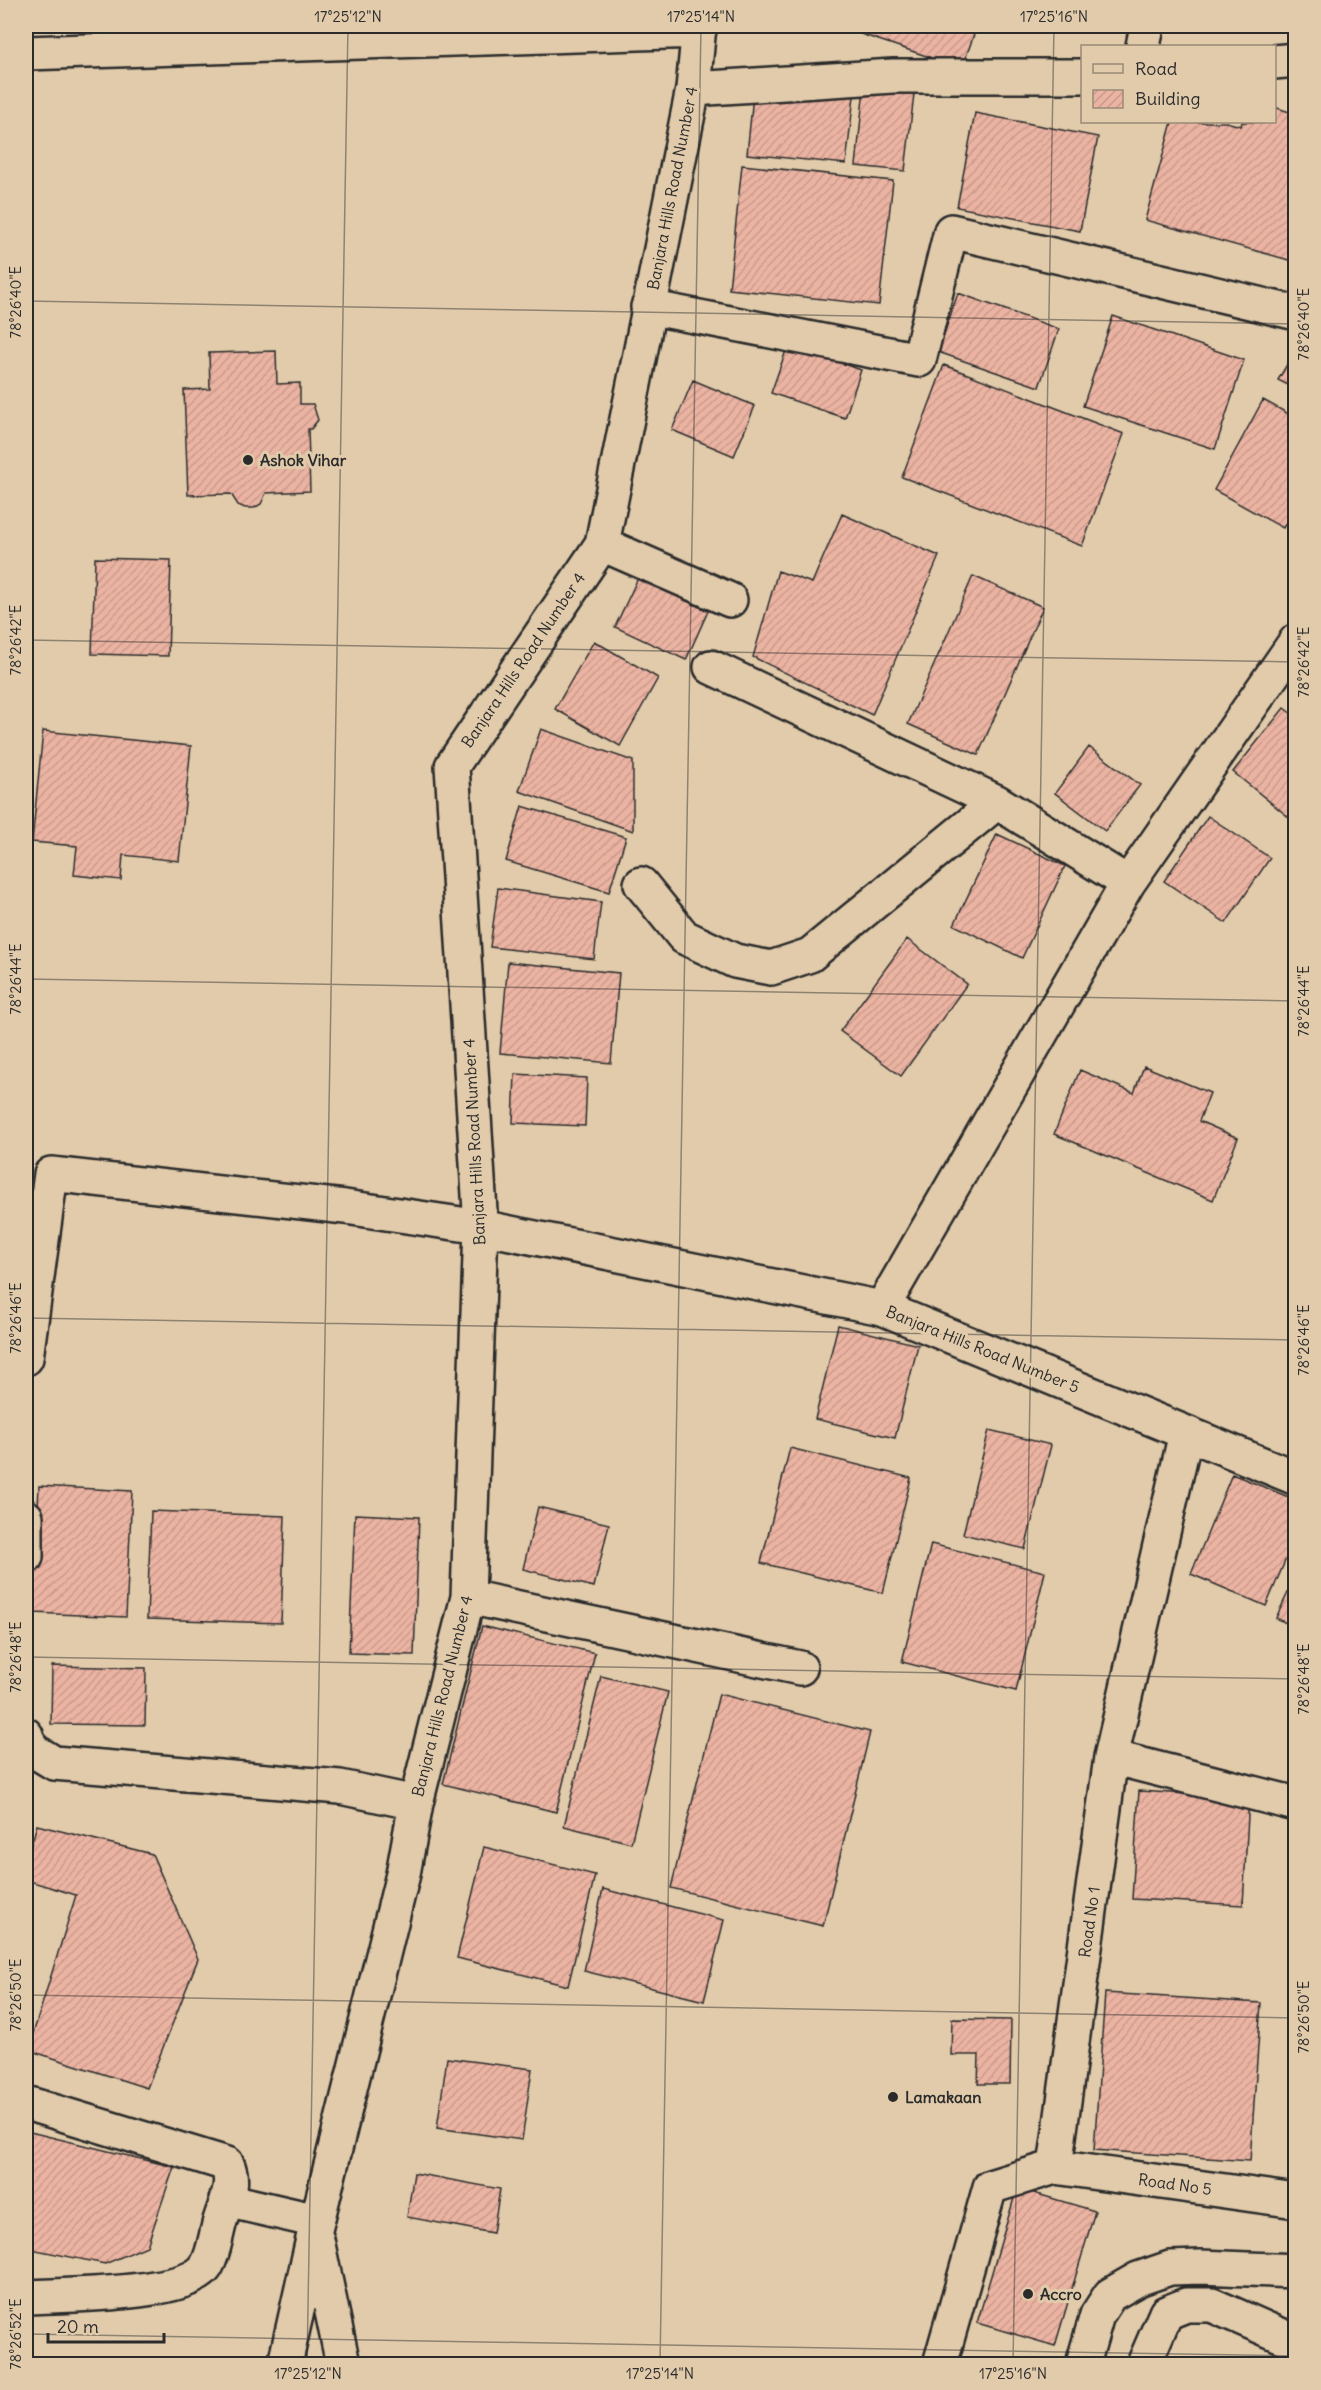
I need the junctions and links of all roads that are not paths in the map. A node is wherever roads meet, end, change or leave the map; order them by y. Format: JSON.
{"nodes":[{"id":1,"x":1147,"y":26,"type":"edge"},
{"id":2,"x":699,"y":28,"type":"edge"},
{"id":3,"x":1143,"y":45,"type":"edge"},
{"id":4,"x":26,"y":53,"type":"edge"},
{"id":5,"x":1296,"y":60,"type":"edge"},
{"id":6,"x":1276,"y":62,"type":"edge"},
{"id":7,"x":1081,"y":76,"type":"edge"},
{"id":8,"x":693,"y":89,"type":"junction"},
{"id":9,"x":648,"y":307,"type":"junction"},
{"id":10,"x":1292,"y":312,"type":"dead end"},
{"id":11,"x":602,"y":544,"type":"junction"},
{"id":12,"x":730,"y":600,"type":"dead end"},
{"id":13,"x":1296,"y":641,"type":"edge"},
{"id":14,"x":711,"y":668,"type":"dead end"},
{"id":15,"x":997,"y":802,"type":"junction"},
{"id":16,"x":1128,"y":883,"type":"junction"},
{"id":17,"x":641,"y":884,"type":"dead end"},
{"id":18,"x":481,"y":1227,"type":"junction"},
{"id":19,"x":882,"y":1308,"type":"junction"},
{"id":20,"x":26,"y":1358,"type":"edge"},
{"id":21,"x":1186,"y":1432,"type":"junction"},
{"id":22,"x":1296,"y":1478,"type":"edge"},
{"id":23,"x":26,"y":1516,"type":"edge"},
{"id":24,"x":26,"y":1557,"type":"edge"},
{"id":25,"x":468,"y":1597,"type":"junction"},
{"id":26,"x":800,"y":1668,"type":"dead end"},
{"id":27,"x":26,"y":1735,"type":"edge"},
{"id":28,"x":1111,"y":1757,"type":"junction"},
{"id":29,"x":416,"y":1803,"type":"junction"},
{"id":30,"x":1296,"y":1803,"type":"edge"},
{"id":31,"x":26,"y":2103,"type":"edge"},
{"id":32,"x":1055,"y":2167,"type":"junction"},
{"id":33,"x":229,"y":2191,"type":"junction"},
{"id":34,"x":1296,"y":2201,"type":"edge"},
{"id":35,"x":317,"y":2219,"type":"junction"},
{"id":36,"x":1296,"y":2271,"type":"edge"},
{"id":37,"x":26,"y":2297,"type":"edge"},
{"id":38,"x":1296,"y":2342,"type":"edge"},
{"id":39,"x":285,"y":2364,"type":"edge"},
{"id":40,"x":344,"y":2364,"type":"edge"},
{"id":41,"x":940,"y":2364,"type":"edge"},
{"id":42,"x":1083,"y":2364,"type":"edge"},
{"id":43,"x":1144,"y":2364,"type":"edge"}],
"edges":[{"from":1,"to":3,"type":"street"},
{"from":2,"to":4,"type":"street"},
{"from":2,"to":8,"type":"street","name":"Banjara Hills Road Number 4"},
{"from":5,"to":6,"type":"street"},
{"from":7,"to":8,"type":"street"},
{"from":8,"to":9,"type":"street","name":"Banjara Hills Road Number 4"},
{"from":9,"to":10,"type":"street"},
{"from":9,"to":11,"type":"street","name":"Banjara Hills Road Number 4"},
{"from":11,"to":12,"type":"street"},
{"from":11,"to":18,"type":"street","name":"Banjara Hills Road Number 4"},
{"from":13,"to":16,"type":"street"},
{"from":14,"to":15,"type":"street"},
{"from":15,"to":16,"type":"street"},
{"from":15,"to":17,"type":"street"},
{"from":16,"to":19,"type":"street"},
{"from":18,"to":19,"type":"street","name":"Banjara Hills Road Number 5"},
{"from":18,"to":20,"type":"street","name":"Banjara Hills Road Number 5"},
{"from":18,"to":25,"type":"street","name":"Banjara Hills Road Number 4"},
{"from":19,"to":21,"type":"street","name":"Banjara Hills Road Number 5"},
{"from":21,"to":22,"type":"street","name":"Banjara Hills Road Number 5"},
{"from":21,"to":28,"type":"street","name":"Road No 1"},
{"from":23,"to":24,"type":"street"},
{"from":25,"to":26,"type":"street"},
{"from":25,"to":29,"type":"street","name":"Banjara Hills Road Number 4"},
{"from":27,"to":29,"type":"street"},
{"from":28,"to":30,"type":"street"},
{"from":28,"to":32,"type":"street","name":"Road No 1"},
{"from":29,"to":35,"type":"street","name":"Banjara Hills Road Number 4"},
{"from":31,"to":33,"type":"street"},
{"from":32,"to":34,"type":"street","name":"Road No 5"},
{"from":32,"to":41,"type":"street"},
{"from":33,"to":35,"type":"street"},
{"from":33,"to":37,"type":"street"},
{"from":35,"to":39,"type":"street"},
{"from":35,"to":40,"type":"street","name":"Banjara Hills Road Number 4"},
{"from":36,"to":42,"type":"street"},
{"from":38,"to":43,"type":"street"}]}
